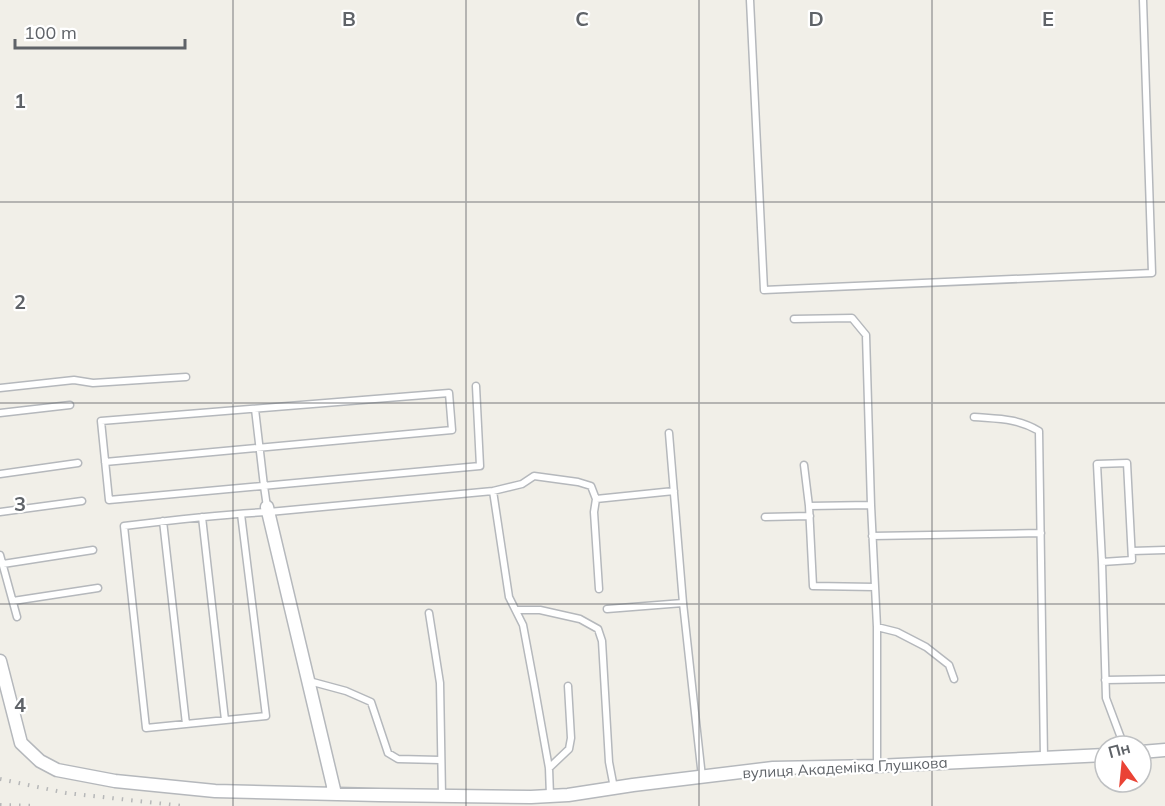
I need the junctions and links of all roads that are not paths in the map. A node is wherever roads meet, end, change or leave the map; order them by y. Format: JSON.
{"nodes":[{"id":1,"x":750,"y":0,"type":"edge"},
{"id":2,"x":1143,"y":0,"type":"edge"},
{"id":3,"x":794,"y":320,"type":"dead end"},
{"id":4,"x":186,"y":377,"type":"dead end"},
{"id":5,"x":476,"y":386,"type":"dead end"},
{"id":6,"x":0,"y":388,"type":"edge"},
{"id":7,"x":70,"y":405,"type":"dead end"},
{"id":8,"x":255,"y":409,"type":"junction"},
{"id":9,"x":0,"y":413,"type":"edge"},
{"id":10,"x":974,"y":417,"type":"dead end"},
{"id":11,"x":669,"y":433,"type":"dead end"},
{"id":12,"x":260,"y":448,"type":"junction"},
{"id":13,"x":105,"y":462,"type":"junction"},
{"id":14,"x":78,"y":463,"type":"dead end"},
{"id":15,"x":804,"y":465,"type":"dead end"},
{"id":16,"x":0,"y":474,"type":"edge"},
{"id":17,"x":264,"y":486,"type":"junction"},
{"id":18,"x":674,"y":490,"type":"junction"},
{"id":19,"x":493,"y":491,"type":"junction"},
{"id":20,"x":596,"y":499,"type":"junction"},
{"id":21,"x":82,"y":501,"type":"dead end"},
{"id":22,"x":871,"y":505,"type":"junction"},
{"id":23,"x":809,"y":506,"type":"junction"},
{"id":24,"x":268,"y":510,"type":"junction"},
{"id":25,"x":0,"y":512,"type":"edge"},
{"id":26,"x":241,"y":514,"type":"junction"},
{"id":27,"x":810,"y":516,"type":"junction"},
{"id":28,"x":201,"y":517,"type":"junction"},
{"id":29,"x":765,"y":517,"type":"dead end"},
{"id":30,"x":163,"y":521,"type":"junction"},
{"id":31,"x":1041,"y":533,"type":"junction"},
{"id":32,"x":872,"y":536,"type":"junction"},
{"id":33,"x":93,"y":550,"type":"dead end"},
{"id":34,"x":1165,"y":550,"type":"edge"},
{"id":35,"x":1132,"y":551,"type":"junction"},
{"id":36,"x":0,"y":555,"type":"edge"},
{"id":37,"x":1102,"y":562,"type":"junction"},
{"id":38,"x":3,"y":564,"type":"junction"},
{"id":39,"x":874,"y":587,"type":"junction"},
{"id":40,"x":98,"y":588,"type":"dead end"},
{"id":41,"x":599,"y":589,"type":"dead end"},
{"id":42,"x":12,"y":601,"type":"junction"},
{"id":43,"x":683,"y":603,"type":"junction"},
{"id":44,"x":607,"y":609,"type":"dead end"},
{"id":45,"x":516,"y":610,"type":"junction"},
{"id":46,"x":429,"y":613,"type":"dead end"},
{"id":47,"x":17,"y":617,"type":"dead end"},
{"id":48,"x":877,"y":627,"type":"junction"},
{"id":49,"x":0,"y":661,"type":"edge"},
{"id":50,"x":954,"y":679,"type":"dead end"},
{"id":51,"x":1165,"y":679,"type":"edge"},
{"id":52,"x":308,"y":680,"type":"junction"},
{"id":53,"x":1105,"y":680,"type":"junction"},
{"id":54,"x":568,"y":686,"type":"dead end"},
{"id":55,"x":225,"y":720,"type":"junction"},
{"id":56,"x":186,"y":724,"type":"junction"},
{"id":57,"x":1120,"y":734,"type":"edge"},
{"id":58,"x":1093,"y":756,"type":"edge"},
{"id":59,"x":1044,"y":758,"type":"junction"},
{"id":60,"x":440,"y":760,"type":"junction"},
{"id":61,"x":877,"y":766,"type":"junction"},
{"id":62,"x":549,"y":768,"type":"junction"},
{"id":63,"x":702,"y":777,"type":"junction"},
{"id":64,"x":614,"y":788,"type":"junction"},
{"id":65,"x":334,"y":794,"type":"junction"},
{"id":66,"x":442,"y":796,"type":"junction"},
{"id":67,"x":550,"y":796,"type":"junction"}],
"edges":[{"from":1,"to":2,"type":"lane"},
{"from":3,"to":22,"type":"lane"},
{"from":4,"to":6,"type":"lane"},
{"from":5,"to":17,"type":"lane"},
{"from":7,"to":9,"type":"lane"},
{"from":8,"to":12,"type":"lane"},
{"from":8,"to":12,"type":"lane"},
{"from":8,"to":13,"type":"lane"},
{"from":10,"to":31,"type":"lane"},
{"from":11,"to":18,"type":"lane"},
{"from":12,"to":13,"type":"lane"},
{"from":12,"to":17,"type":"lane"},
{"from":13,"to":17,"type":"lane"},
{"from":14,"to":16,"type":"lane"},
{"from":15,"to":23,"type":"lane"},
{"from":17,"to":24,"type":"lane"},
{"from":18,"to":20,"type":"lane"},
{"from":18,"to":43,"type":"lane"},
{"from":19,"to":20,"type":"lane"},
{"from":19,"to":24,"type":"lane"},
{"from":19,"to":45,"type":"lane"},
{"from":20,"to":41,"type":"lane"},
{"from":21,"to":25,"type":"lane"},
{"from":22,"to":23,"type":"lane"},
{"from":22,"to":32,"type":"lane"},
{"from":23,"to":27,"type":"lane"},
{"from":24,"to":26,"type":"lane"},
{"from":24,"to":52,"type":"street"},
{"from":26,"to":28,"type":"lane"},
{"from":26,"to":55,"type":"lane"},
{"from":27,"to":29,"type":"lane"},
{"from":27,"to":39,"type":"lane"},
{"from":28,"to":30,"type":"lane"},
{"from":28,"to":55,"type":"lane"},
{"from":30,"to":56,"type":"lane"},
{"from":30,"to":56,"type":"lane"},
{"from":31,"to":32,"type":"lane"},
{"from":31,"to":59,"type":"lane"},
{"from":32,"to":39,"type":"lane"},
{"from":33,"to":38,"type":"lane"},
{"from":34,"to":35,"type":"lane"},
{"from":35,"to":37,"type":"lane"},
{"from":35,"to":37,"type":"lane"},
{"from":36,"to":38,"type":"lane"},
{"from":37,"to":53,"type":"lane"},
{"from":38,"to":42,"type":"lane"},
{"from":39,"to":48,"type":"lane"},
{"from":40,"to":42,"type":"lane"},
{"from":42,"to":47,"type":"lane"},
{"from":43,"to":44,"type":"lane"},
{"from":43,"to":63,"type":"lane"},
{"from":45,"to":62,"type":"lane"},
{"from":45,"to":64,"type":"lane"},
{"from":46,"to":60,"type":"lane"},
{"from":48,"to":50,"type":"lane"},
{"from":48,"to":61,"type":"lane"},
{"from":49,"to":65,"type":"street","name":"вулиця Академіка Глушкова"},
{"from":51,"to":53,"type":"lane"},
{"from":52,"to":60,"type":"lane"},
{"from":52,"to":65,"type":"street"},
{"from":53,"to":57,"type":"lane"},
{"from":54,"to":62,"type":"lane"},
{"from":55,"to":56,"type":"lane"},
{"from":58,"to":59,"type":"street","name":"вулиця Академіка Глушкова"},
{"from":59,"to":61,"type":"street","name":"вулиця Академіка Глушкова"},
{"from":60,"to":66,"type":"lane"},
{"from":61,"to":63,"type":"street","name":"вулиця Академіка Глушкова"},
{"from":62,"to":67,"type":"lane"},
{"from":63,"to":64,"type":"street","name":"вулиця Академіка Глушкова"},
{"from":64,"to":67,"type":"street","name":"вулиця Академіка Глушкова"},
{"from":65,"to":66,"type":"street","name":"вулиця Академіка Глушкова"},
{"from":66,"to":67,"type":"street","name":"вулиця Академіка Глушкова"}]}
